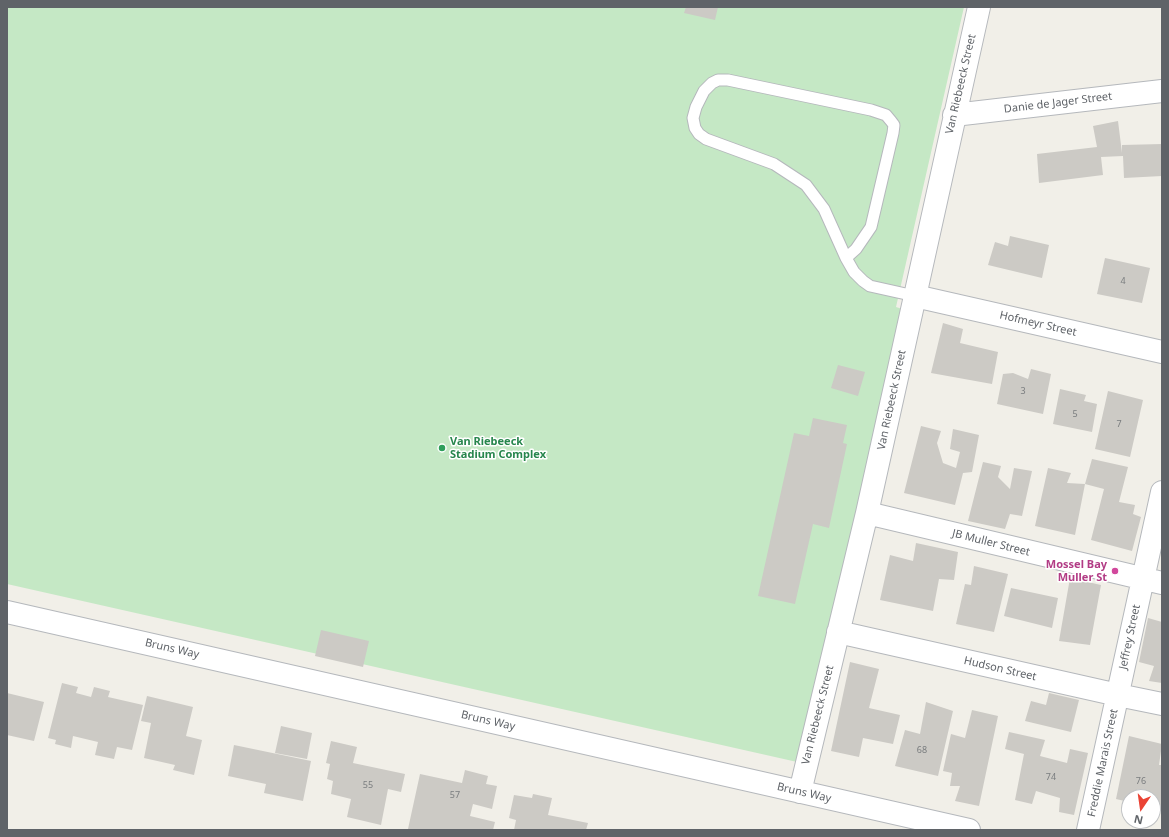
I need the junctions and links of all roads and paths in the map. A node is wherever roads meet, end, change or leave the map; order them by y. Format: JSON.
{"nodes":[{"id":1,"x":978,"y":7,"type":"edge"},
{"id":2,"x":1162,"y":91,"type":"edge"},
{"id":3,"x":954,"y":115,"type":"junction"},
{"id":4,"x":846,"y":258,"type":"junction"},
{"id":5,"x":915,"y":296,"type":"junction"},
{"id":6,"x":1162,"y":352,"type":"edge"},
{"id":7,"x":1162,"y":492,"type":"edge"},
{"id":8,"x":867,"y":513,"type":"junction"},
{"id":9,"x":1153,"y":581,"type":"edge"},
{"id":10,"x":7,"y":612,"type":"edge"},
{"id":11,"x":838,"y":632,"type":"junction"},
{"id":12,"x":1118,"y":695,"type":"junction"},
{"id":13,"x":1162,"y":704,"type":"edge"},
{"id":14,"x":800,"y":792,"type":"junction"},
{"id":15,"x":969,"y":830,"type":"edge"},
{"id":16,"x":1088,"y":830,"type":"edge"}],
"edges":[{"from":1,"to":3,"type":"street","name":"Van Riebeeck Street"},
{"from":2,"to":3,"type":"street","name":"Danie de Jager Street"},
{"from":3,"to":5,"type":"street","name":"Van Riebeeck Street"},
{"from":4,"to":4,"type":"lane"},
{"from":4,"to":5,"type":"lane"},
{"from":5,"to":6,"type":"street","name":"Hofmeyr Street"},
{"from":5,"to":8,"type":"street","name":"Van Riebeeck Street"},
{"from":7,"to":9,"type":"street","name":"Jeffrey Street"},
{"from":8,"to":9,"type":"street","name":"JB Muller Street"},
{"from":8,"to":11,"type":"street","name":"Van Riebeeck Street"},
{"from":9,"to":12,"type":"street","name":"Jeffrey Street"},
{"from":10,"to":14,"type":"street","name":"Bruns Way"},
{"from":11,"to":12,"type":"street","name":"Hudson Street"},
{"from":11,"to":14,"type":"street","name":"Van Riebeeck Street"},
{"from":12,"to":13,"type":"street","name":"Hudson Street"},
{"from":12,"to":16,"type":"street","name":"Freddie Marais Street"},
{"from":14,"to":15,"type":"street","name":"Bruns Way"}]}
